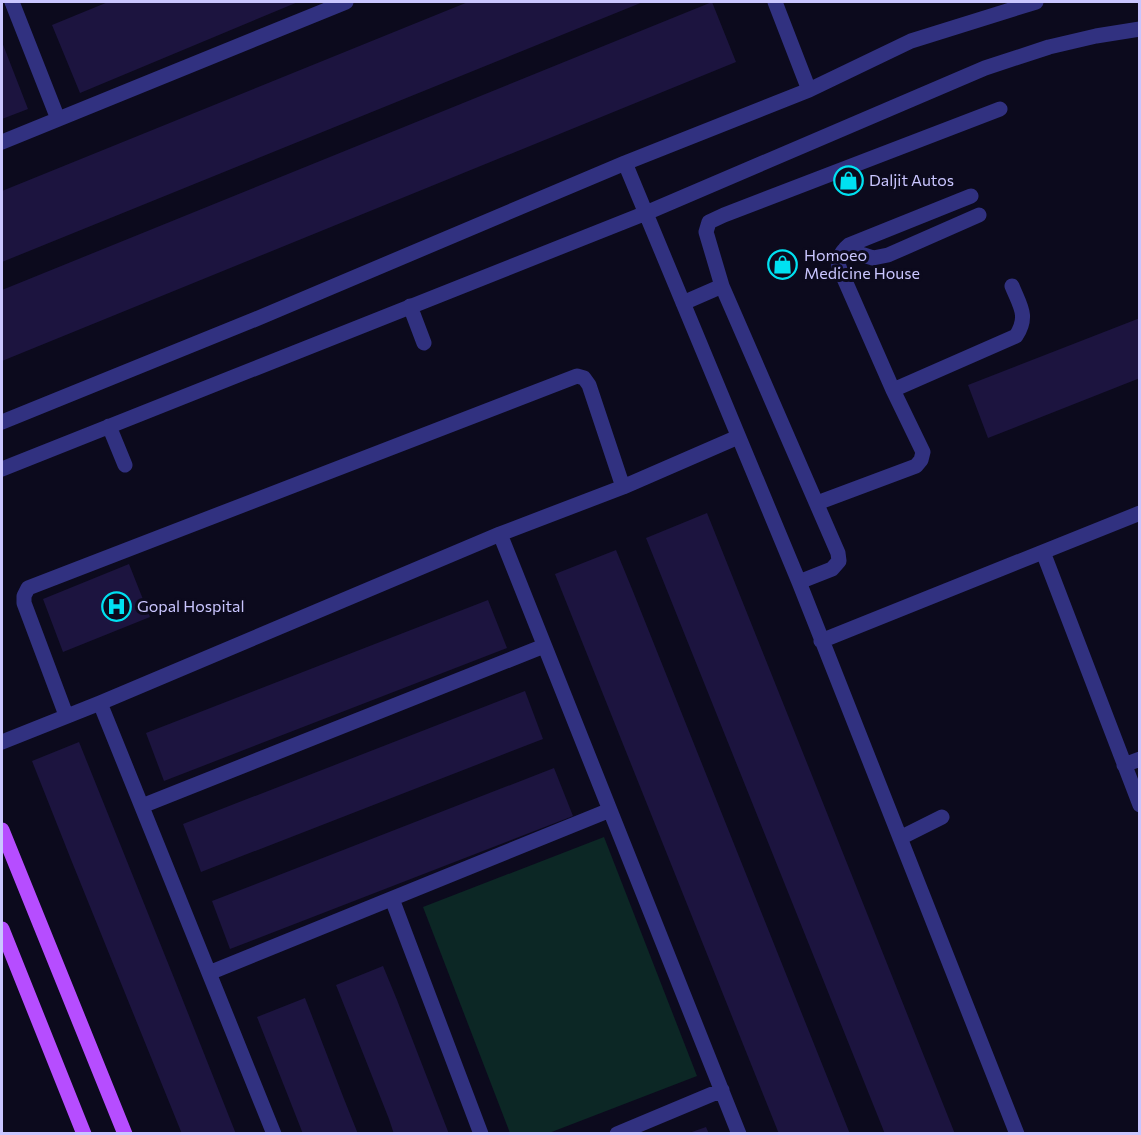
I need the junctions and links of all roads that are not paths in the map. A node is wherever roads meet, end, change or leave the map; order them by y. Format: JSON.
{"nodes":[{"id":1,"x":12,"y":2,"type":"edge"},
{"id":2,"x":346,"y":2,"type":"edge"},
{"id":3,"x":775,"y":2,"type":"edge"},
{"id":4,"x":1036,"y":2,"type":"edge"},
{"id":5,"x":1140,"y":29,"type":"edge"},
{"id":6,"x":809,"y":90,"type":"junction"},
{"id":7,"x":1000,"y":109,"type":"dead end"},
{"id":8,"x":58,"y":119,"type":"junction"},
{"id":9,"x":2,"y":142,"type":"edge"},
{"id":10,"x":626,"y":163,"type":"junction"},
{"id":11,"x":971,"y":196,"type":"dead end"},
{"id":12,"x":646,"y":213,"type":"junction"},
{"id":13,"x":979,"y":215,"type":"dead end"},
{"id":14,"x":845,"y":249,"type":"junction"},
{"id":15,"x":722,"y":286,"type":"junction"},
{"id":16,"x":1012,"y":286,"type":"dead end"},
{"id":17,"x":683,"y":303,"type":"junction"},
{"id":18,"x":410,"y":306,"type":"junction"},
{"id":19,"x":424,"y":343,"type":"dead end"},
{"id":20,"x":893,"y":390,"type":"junction"},
{"id":21,"x":2,"y":422,"type":"edge"},
{"id":22,"x":109,"y":426,"type":"junction"},
{"id":23,"x":738,"y":437,"type":"junction"},
{"id":24,"x":125,"y":465,"type":"dead end"},
{"id":25,"x":2,"y":469,"type":"edge"},
{"id":26,"x":623,"y":487,"type":"junction"},
{"id":27,"x":817,"y":503,"type":"junction"},
{"id":28,"x":1140,"y":513,"type":"edge"},
{"id":29,"x":500,"y":534,"type":"junction"},
{"id":30,"x":1042,"y":552,"type":"junction"},
{"id":31,"x":798,"y":582,"type":"junction"},
{"id":32,"x":821,"y":641,"type":"junction"},
{"id":33,"x":544,"y":646,"type":"junction"},
{"id":34,"x":100,"y":703,"type":"junction"},
{"id":35,"x":66,"y":715,"type":"junction"},
{"id":36,"x":2,"y":742,"type":"edge"},
{"id":37,"x":1140,"y":759,"type":"edge"},
{"id":38,"x":1124,"y":765,"type":"junction"},
{"id":39,"x":1140,"y":805,"type":"edge"},
{"id":40,"x":142,"y":806,"type":"junction"},
{"id":41,"x":610,"y":810,"type":"junction"},
{"id":42,"x":942,"y":817,"type":"dead end"},
{"id":43,"x":2,"y":830,"type":"edge"},
{"id":44,"x":900,"y":838,"type":"junction"},
{"id":45,"x":392,"y":899,"type":"junction"},
{"id":46,"x":2,"y":929,"type":"edge"},
{"id":47,"x":209,"y":973,"type":"junction"},
{"id":48,"x":722,"y":1090,"type":"junction"},
{"id":49,"x":84,"y":1134,"type":"edge"},
{"id":50,"x":125,"y":1134,"type":"edge"},
{"id":51,"x":274,"y":1134,"type":"edge"},
{"id":52,"x":481,"y":1134,"type":"edge"},
{"id":53,"x":617,"y":1134,"type":"edge"},
{"id":54,"x":739,"y":1134,"type":"edge"},
{"id":55,"x":1017,"y":1134,"type":"edge"}],
"edges":[{"from":1,"to":8,"type":"street"},
{"from":2,"to":8,"type":"street"},
{"from":3,"to":6,"type":"street"},
{"from":4,"to":6,"type":"street"},
{"from":5,"to":12,"type":"street"},
{"from":6,"to":10,"type":"street"},
{"from":7,"to":15,"type":"street"},
{"from":8,"to":9,"type":"street"},
{"from":10,"to":12,"type":"street"},
{"from":10,"to":21,"type":"street"},
{"from":11,"to":14,"type":"street"},
{"from":12,"to":17,"type":"street"},
{"from":12,"to":18,"type":"street"},
{"from":13,"to":14,"type":"street"},
{"from":14,"to":20,"type":"street"},
{"from":15,"to":17,"type":"street"},
{"from":15,"to":27,"type":"street"},
{"from":16,"to":20,"type":"street"},
{"from":17,"to":23,"type":"street"},
{"from":18,"to":19,"type":"street"},
{"from":18,"to":22,"type":"street"},
{"from":20,"to":27,"type":"street"},
{"from":22,"to":24,"type":"street"},
{"from":22,"to":25,"type":"street"},
{"from":23,"to":26,"type":"street"},
{"from":23,"to":31,"type":"street"},
{"from":26,"to":29,"type":"street"},
{"from":26,"to":35,"type":"street"},
{"from":27,"to":31,"type":"street"},
{"from":28,"to":30,"type":"street"},
{"from":29,"to":33,"type":"street"},
{"from":29,"to":34,"type":"street"},
{"from":30,"to":32,"type":"street"},
{"from":30,"to":38,"type":"street"},
{"from":31,"to":32,"type":"street"},
{"from":32,"to":44,"type":"street"},
{"from":33,"to":40,"type":"street"},
{"from":33,"to":41,"type":"street"},
{"from":34,"to":35,"type":"street"},
{"from":34,"to":40,"type":"street"},
{"from":35,"to":36,"type":"street"},
{"from":37,"to":38,"type":"street"},
{"from":38,"to":39,"type":"street"},
{"from":40,"to":47,"type":"street"},
{"from":41,"to":45,"type":"street"},
{"from":41,"to":48,"type":"street"},
{"from":42,"to":44,"type":"street"},
{"from":43,"to":50,"type":"main road"},
{"from":44,"to":55,"type":"street"},
{"from":45,"to":47,"type":"street"},
{"from":45,"to":52,"type":"street"},
{"from":46,"to":49,"type":"main road"},
{"from":47,"to":51,"type":"street"},
{"from":48,"to":53,"type":"street"},
{"from":48,"to":54,"type":"street"}]}
